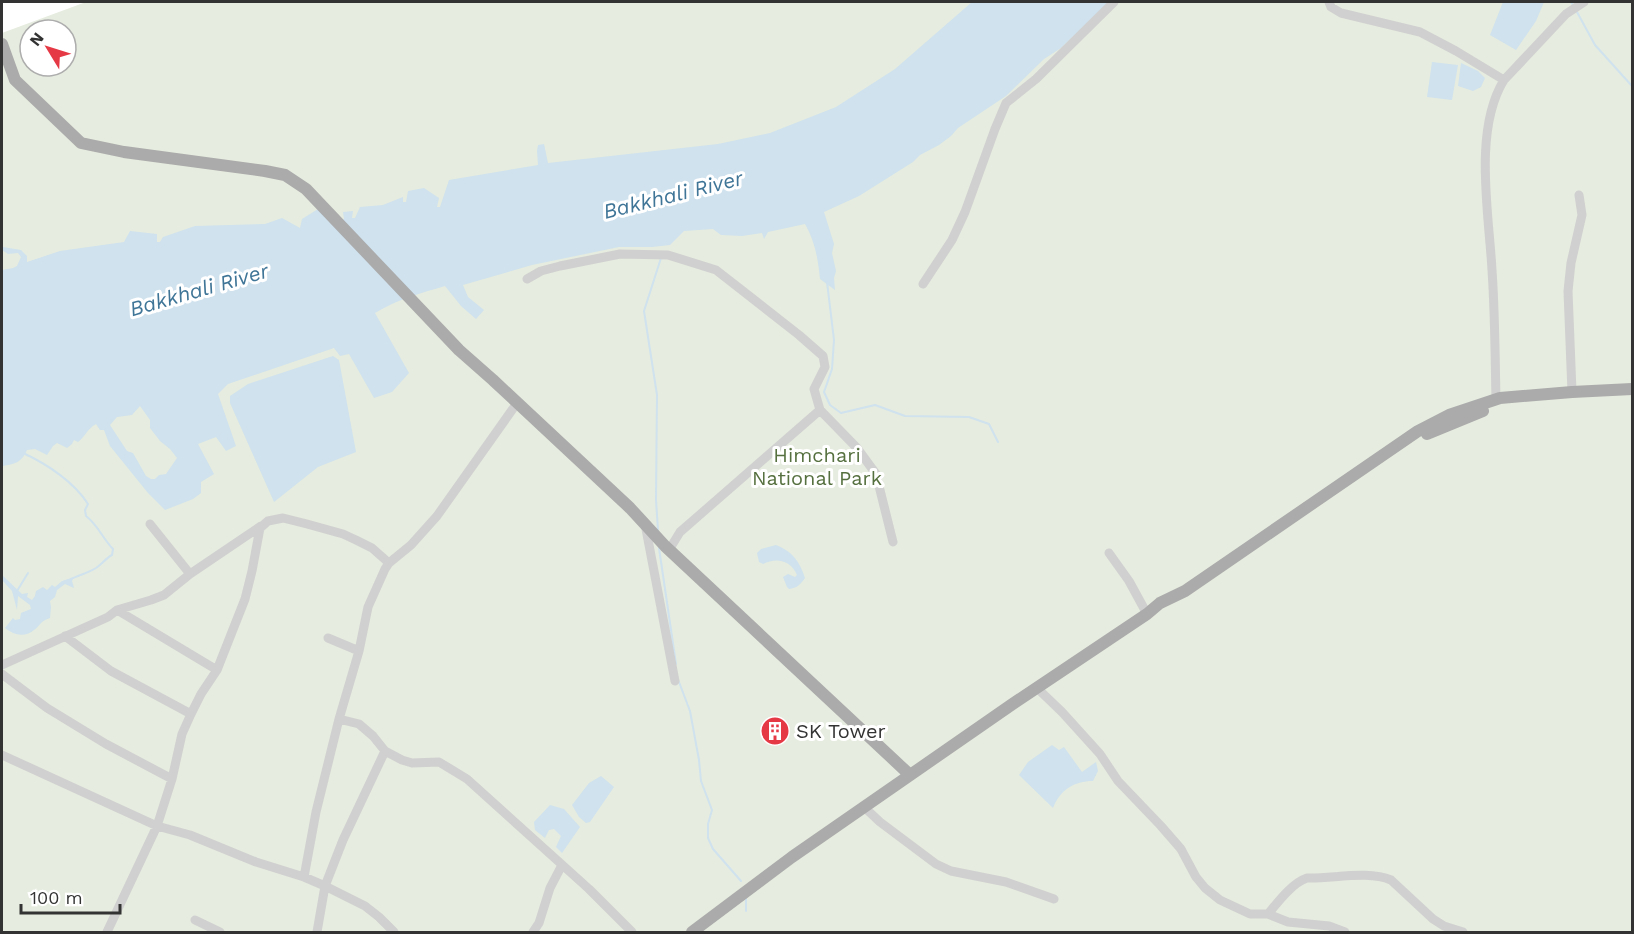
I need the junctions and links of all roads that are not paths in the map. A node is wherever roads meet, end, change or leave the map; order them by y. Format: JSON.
{"nodes":[{"id":1,"x":1114,"y":2,"type":"edge"},
{"id":2,"x":1329,"y":2,"type":"edge"},
{"id":3,"x":1584,"y":2,"type":"edge"},
{"id":4,"x":2,"y":44,"type":"edge"},
{"id":5,"x":1504,"y":80,"type":"junction"},
{"id":6,"x":1579,"y":195,"type":"dead end"},
{"id":7,"x":527,"y":279,"type":"dead end"},
{"id":8,"x":923,"y":284,"type":"dead end"},
{"id":9,"x":1632,"y":389,"type":"edge"},
{"id":10,"x":1572,"y":392,"type":"junction"},
{"id":11,"x":1632,"y":396,"type":"edge"},
{"id":12,"x":1496,"y":399,"type":"junction"},
{"id":13,"x":517,"y":404,"type":"junction"},
{"id":14,"x":820,"y":410,"type":"junction"},
{"id":15,"x":150,"y":524,"type":"dead end"},
{"id":16,"x":645,"y":524,"type":"junction"},
{"id":17,"x":263,"y":525,"type":"junction"},
{"id":18,"x":892,"y":542,"type":"dead end"},
{"id":19,"x":667,"y":548,"type":"junction"},
{"id":20,"x":1109,"y":553,"type":"dead end"},
{"id":21,"x":389,"y":563,"type":"junction"},
{"id":22,"x":190,"y":574,"type":"junction"},
{"id":23,"x":117,"y":610,"type":"junction"},
{"id":24,"x":1147,"y":614,"type":"junction"},
{"id":25,"x":64,"y":636,"type":"junction"},
{"id":26,"x":328,"y":638,"type":"dead end"},
{"id":27,"x":359,"y":651,"type":"junction"},
{"id":28,"x":2,"y":665,"type":"edge"},
{"id":29,"x":217,"y":670,"type":"junction"},
{"id":30,"x":2,"y":674,"type":"edge"},
{"id":31,"x":675,"y":681,"type":"dead end"},
{"id":32,"x":1037,"y":688,"type":"junction"},
{"id":33,"x":191,"y":714,"type":"junction"},
{"id":34,"x":339,"y":719,"type":"junction"},
{"id":35,"x":385,"y":751,"type":"junction"},
{"id":36,"x":2,"y":754,"type":"edge"},
{"id":37,"x":910,"y":776,"type":"junction"},
{"id":38,"x":172,"y":779,"type":"junction"},
{"id":39,"x":864,"y":807,"type":"junction"},
{"id":40,"x":157,"y":826,"type":"junction"},
{"id":41,"x":562,"y":865,"type":"junction"},
{"id":42,"x":304,"y":877,"type":"junction"},
{"id":43,"x":325,"y":886,"type":"junction"},
{"id":44,"x":1054,"y":899,"type":"dead end"},
{"id":45,"x":1268,"y":914,"type":"junction"},
{"id":46,"x":195,"y":920,"type":"dead end"},
{"id":47,"x":107,"y":933,"type":"edge"},
{"id":48,"x":220,"y":933,"type":"edge"},
{"id":49,"x":317,"y":933,"type":"edge"},
{"id":50,"x":394,"y":933,"type":"edge"},
{"id":51,"x":533,"y":933,"type":"edge"},
{"id":52,"x":632,"y":933,"type":"edge"},
{"id":53,"x":692,"y":933,"type":"edge"},
{"id":54,"x":1345,"y":933,"type":"edge"},
{"id":55,"x":1463,"y":933,"type":"edge"}],
"edges":[{"from":1,"to":8,"type":"street"},
{"from":2,"to":5,"type":"street"},
{"from":3,"to":5,"type":"street"},
{"from":4,"to":13,"type":"main road"},
{"from":5,"to":12,"type":"street"},
{"from":6,"to":10,"type":"street"},
{"from":7,"to":14,"type":"street"},
{"from":9,"to":10,"type":"main road"},
{"from":10,"to":12,"type":"main road"},
{"from":11,"to":24,"type":"main road"},
{"from":12,"to":24,"type":"main road"},
{"from":13,"to":16,"type":"main road"},
{"from":13,"to":21,"type":"street"},
{"from":14,"to":18,"type":"street"},
{"from":14,"to":19,"type":"street"},
{"from":15,"to":22,"type":"street"},
{"from":16,"to":19,"type":"main road"},
{"from":16,"to":31,"type":"street"},
{"from":17,"to":21,"type":"street"},
{"from":17,"to":22,"type":"street"},
{"from":17,"to":29,"type":"street"},
{"from":19,"to":37,"type":"main road"},
{"from":20,"to":24,"type":"street"},
{"from":21,"to":27,"type":"street"},
{"from":22,"to":23,"type":"street"},
{"from":23,"to":25,"type":"street"},
{"from":23,"to":29,"type":"street"},
{"from":24,"to":32,"type":"main road"},
{"from":25,"to":28,"type":"street"},
{"from":25,"to":33,"type":"street"},
{"from":26,"to":27,"type":"street"},
{"from":27,"to":34,"type":"street"},
{"from":29,"to":33,"type":"street"},
{"from":30,"to":38,"type":"street"},
{"from":32,"to":37,"type":"main road"},
{"from":32,"to":45,"type":"street"},
{"from":33,"to":38,"type":"street"},
{"from":34,"to":35,"type":"street"},
{"from":34,"to":42,"type":"street"},
{"from":35,"to":41,"type":"street"},
{"from":35,"to":43,"type":"street"},
{"from":36,"to":40,"type":"street"},
{"from":37,"to":39,"type":"main road"},
{"from":38,"to":40,"type":"street"},
{"from":39,"to":44,"type":"street"},
{"from":39,"to":53,"type":"main road"},
{"from":40,"to":42,"type":"street"},
{"from":40,"to":47,"type":"street"},
{"from":41,"to":51,"type":"street"},
{"from":41,"to":52,"type":"street"},
{"from":42,"to":43,"type":"street"},
{"from":43,"to":49,"type":"street"},
{"from":43,"to":50,"type":"street"},
{"from":45,"to":54,"type":"street"},
{"from":45,"to":55,"type":"street"},
{"from":46,"to":48,"type":"street"}]}
